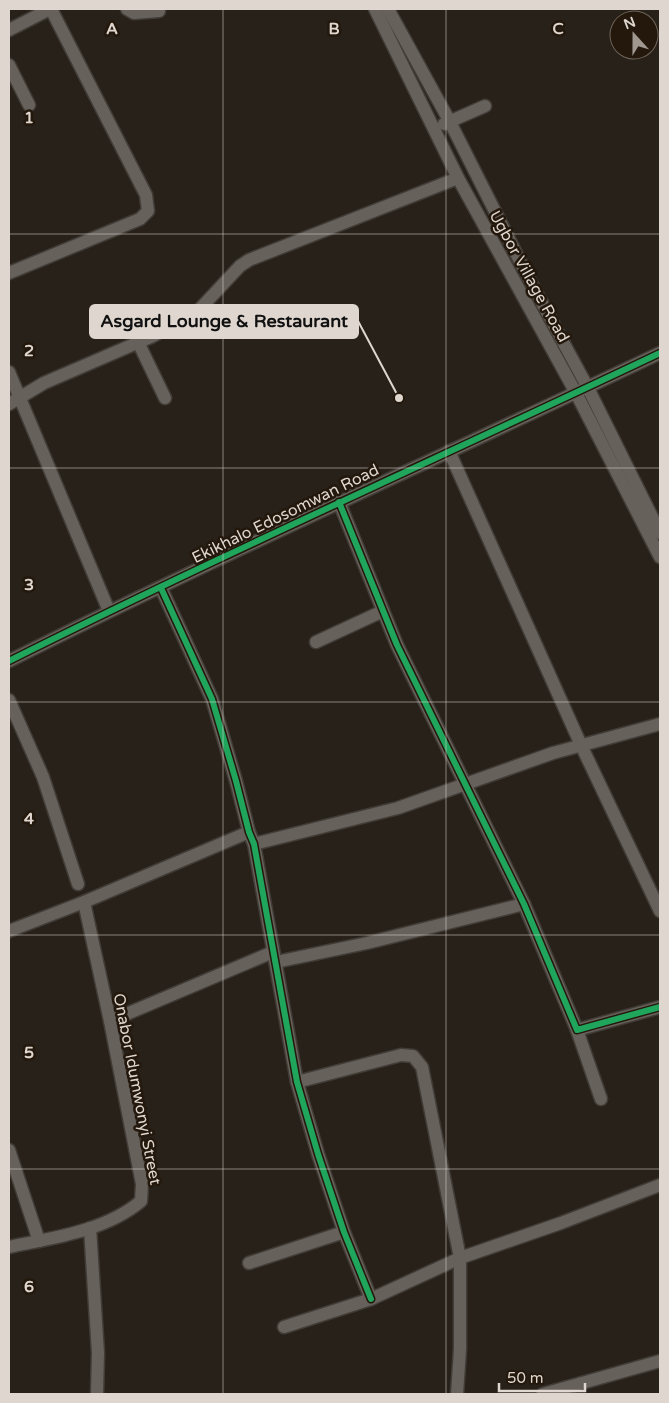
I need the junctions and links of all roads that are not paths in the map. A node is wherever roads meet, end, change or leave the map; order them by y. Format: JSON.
{"nodes":[{"id":1,"x":50,"y":9,"type":"edge"},
{"id":2,"x":127,"y":9,"type":"edge"},
{"id":3,"x":159,"y":11,"type":"dead end"},
{"id":4,"x":386,"y":11,"type":"edge"},
{"id":5,"x":9,"y":30,"type":"edge"},
{"id":6,"x":9,"y":65,"type":"edge"},
{"id":7,"x":29,"y":105,"type":"dead end"},
{"id":8,"x":485,"y":106,"type":"dead end"},
{"id":9,"x":450,"y":122,"type":"junction"},
{"id":10,"x":435,"y":128,"type":"junction"},
{"id":11,"x":458,"y":178,"type":"junction"},
{"id":12,"x":9,"y":273,"type":"edge"},
{"id":13,"x":138,"y":342,"type":"junction"},
{"id":14,"x":660,"y":353,"type":"edge"},
{"id":15,"x":9,"y":372,"type":"edge"},
{"id":16,"x":582,"y":390,"type":"junction"},
{"id":17,"x":165,"y":398,"type":"dead end"},
{"id":18,"x":14,"y":401,"type":"edge"},
{"id":19,"x":449,"y":450,"type":"junction"},
{"id":20,"x":339,"y":502,"type":"junction"},
{"id":21,"x":660,"y":533,"type":"edge"},
{"id":22,"x":660,"y":558,"type":"edge"},
{"id":23,"x":161,"y":588,"type":"junction"},
{"id":24,"x":383,"y":610,"type":"junction"},
{"id":25,"x":109,"y":611,"type":"junction"},
{"id":26,"x":316,"y":642,"type":"dead end"},
{"id":27,"x":9,"y":662,"type":"edge"},
{"id":28,"x":9,"y":700,"type":"edge"},
{"id":29,"x":660,"y":724,"type":"edge"},
{"id":30,"x":581,"y":745,"type":"junction"},
{"id":31,"x":466,"y":784,"type":"junction"},
{"id":32,"x":249,"y":832,"type":"junction"},
{"id":33,"x":254,"y":844,"type":"junction"},
{"id":34,"x":78,"y":884,"type":"dead end"},
{"id":35,"x":84,"y":902,"type":"junction"},
{"id":36,"x":524,"y":904,"type":"junction"},
{"id":37,"x":660,"y":911,"type":"edge"},
{"id":38,"x":9,"y":931,"type":"edge"},
{"id":39,"x":274,"y":957,"type":"junction"},
{"id":40,"x":660,"y":1007,"type":"edge"},
{"id":41,"x":110,"y":1021,"type":"junction"},
{"id":42,"x":577,"y":1030,"type":"junction"},
{"id":43,"x":297,"y":1082,"type":"junction"},
{"id":44,"x":601,"y":1098,"type":"dead end"},
{"id":45,"x":9,"y":1150,"type":"edge"},
{"id":46,"x":660,"y":1185,"type":"edge"},
{"id":47,"x":90,"y":1228,"type":"junction"},
{"id":48,"x":344,"y":1232,"type":"junction"},
{"id":49,"x":38,"y":1241,"type":"junction"},
{"id":50,"x":9,"y":1247,"type":"edge"},
{"id":51,"x":460,"y":1258,"type":"junction"},
{"id":52,"x":249,"y":1263,"type":"dead end"},
{"id":53,"x":371,"y":1299,"type":"junction"},
{"id":54,"x":284,"y":1327,"type":"dead end"},
{"id":55,"x":660,"y":1361,"type":"edge"},
{"id":56,"x":97,"y":1394,"type":"edge"},
{"id":57,"x":457,"y":1394,"type":"edge"},
{"id":58,"x":543,"y":1394,"type":"edge"}],
"edges":[{"from":1,"to":5,"type":"street"},
{"from":1,"to":12,"type":"street"},
{"from":2,"to":3,"type":"street"},
{"from":4,"to":9,"type":"street","name":"Ugbor Village Road"},
{"from":4,"to":10,"type":"street","name":"Ugbor Village Road"},
{"from":6,"to":7,"type":"street"},
{"from":8,"to":9,"type":"street"},
{"from":9,"to":10,"type":"street"},
{"from":9,"to":16,"type":"street","name":"Ugbor Village Road"},
{"from":10,"to":11,"type":"street","name":"Ugbor Village Road"},
{"from":11,"to":13,"type":"street"},
{"from":11,"to":16,"type":"street","name":"Ugbor Village Road"},
{"from":13,"to":17,"type":"street"},
{"from":13,"to":18,"type":"street"},
{"from":14,"to":16,"type":"street","name":"Ekikhalo Edosomwan Road"},
{"from":15,"to":18,"type":"street"},
{"from":16,"to":19,"type":"street","name":"Ekikhalo Edosomwan Road"},
{"from":16,"to":21,"type":"street","name":"Ugbor Village Road"},
{"from":16,"to":22,"type":"street","name":"Ugbor Village Road"},
{"from":18,"to":25,"type":"street"},
{"from":19,"to":20,"type":"street","name":"Ekikhalo Edosomwan Road"},
{"from":19,"to":30,"type":"street"},
{"from":20,"to":23,"type":"street","name":"Ekikhalo Edosomwan Road"},
{"from":20,"to":24,"type":"street"},
{"from":23,"to":25,"type":"street","name":"Ekikhalo Edosomwan Road"},
{"from":23,"to":32,"type":"street"},
{"from":24,"to":26,"type":"street"},
{"from":24,"to":31,"type":"street"},
{"from":25,"to":27,"type":"street","name":"Ekikhalo Edosomwan Road"},
{"from":28,"to":34,"type":"street"},
{"from":29,"to":30,"type":"street"},
{"from":30,"to":31,"type":"street"},
{"from":30,"to":37,"type":"street"},
{"from":31,"to":33,"type":"street"},
{"from":31,"to":36,"type":"street"},
{"from":32,"to":33,"type":"street"},
{"from":32,"to":35,"type":"street"},
{"from":33,"to":39,"type":"street"},
{"from":35,"to":38,"type":"street"},
{"from":35,"to":41,"type":"street","name":"Onabor Idumwonyi Street"},
{"from":36,"to":39,"type":"street"},
{"from":36,"to":42,"type":"street"},
{"from":39,"to":41,"type":"street"},
{"from":39,"to":43,"type":"street"},
{"from":40,"to":42,"type":"street"},
{"from":41,"to":47,"type":"street","name":"Onabor Idumwonyi Street"},
{"from":42,"to":44,"type":"street"},
{"from":43,"to":48,"type":"street"},
{"from":43,"to":51,"type":"street"},
{"from":45,"to":49,"type":"street"},
{"from":46,"to":51,"type":"street"},
{"from":47,"to":49,"type":"street","name":"Onabor Idumwonyi Street"},
{"from":47,"to":56,"type":"street"},
{"from":48,"to":52,"type":"street"},
{"from":48,"to":53,"type":"street"},
{"from":49,"to":50,"type":"street","name":"Onabor Idumwonyi Street"},
{"from":51,"to":53,"type":"street"},
{"from":51,"to":57,"type":"street"},
{"from":53,"to":54,"type":"street"},
{"from":55,"to":58,"type":"street"}]}
